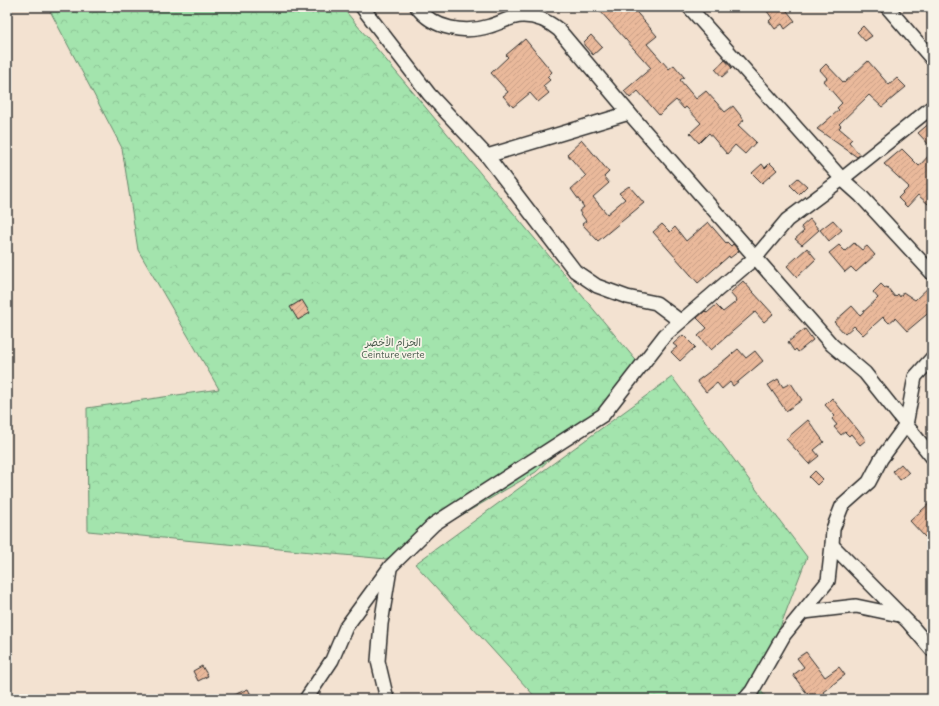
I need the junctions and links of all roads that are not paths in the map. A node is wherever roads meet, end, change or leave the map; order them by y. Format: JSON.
{"nodes":[{"id":1,"x":362,"y":7,"type":"edge"},
{"id":2,"x":417,"y":7,"type":"edge"},
{"id":3,"x":689,"y":7,"type":"edge"},
{"id":4,"x":887,"y":7,"type":"edge"},
{"id":5,"x":932,"y":59,"type":"edge"},
{"id":6,"x":932,"y":108,"type":"edge"},
{"id":7,"x":629,"y":114,"type":"junction"},
{"id":8,"x":486,"y":156,"type":"junction"},
{"id":9,"x":842,"y":180,"type":"junction"},
{"id":10,"x":756,"y":257,"type":"junction"},
{"id":11,"x":932,"y":273,"type":"edge"},
{"id":12,"x":680,"y":321,"type":"junction"},
{"id":13,"x":932,"y":358,"type":"edge"},
{"id":14,"x":906,"y":425,"type":"junction"},
{"id":15,"x":932,"y":457,"type":"edge"},
{"id":16,"x":832,"y":545,"type":"junction"},
{"id":17,"x":390,"y":567,"type":"junction"},
{"id":18,"x":804,"y":612,"type":"junction"},
{"id":19,"x":900,"y":615,"type":"junction"},
{"id":20,"x":932,"y":650,"type":"edge"},
{"id":21,"x":306,"y":699,"type":"edge"},
{"id":22,"x":387,"y":699,"type":"edge"},
{"id":23,"x":745,"y":699,"type":"edge"}],
"edges":[{"from":1,"to":8,"type":"street"},
{"from":2,"to":7,"type":"street"},
{"from":3,"to":9,"type":"street"},
{"from":4,"to":5,"type":"street"},
{"from":6,"to":9,"type":"street"},
{"from":7,"to":8,"type":"street"},
{"from":7,"to":10,"type":"street"},
{"from":8,"to":12,"type":"street"},
{"from":9,"to":10,"type":"street"},
{"from":9,"to":11,"type":"street"},
{"from":10,"to":12,"type":"street"},
{"from":10,"to":14,"type":"street"},
{"from":12,"to":17,"type":"street"},
{"from":13,"to":14,"type":"street"},
{"from":14,"to":15,"type":"street"},
{"from":14,"to":16,"type":"street"},
{"from":16,"to":18,"type":"street"},
{"from":16,"to":19,"type":"street"},
{"from":17,"to":21,"type":"street"},
{"from":17,"to":22,"type":"street"},
{"from":18,"to":19,"type":"street"},
{"from":18,"to":23,"type":"street"},
{"from":19,"to":20,"type":"street"}]}
